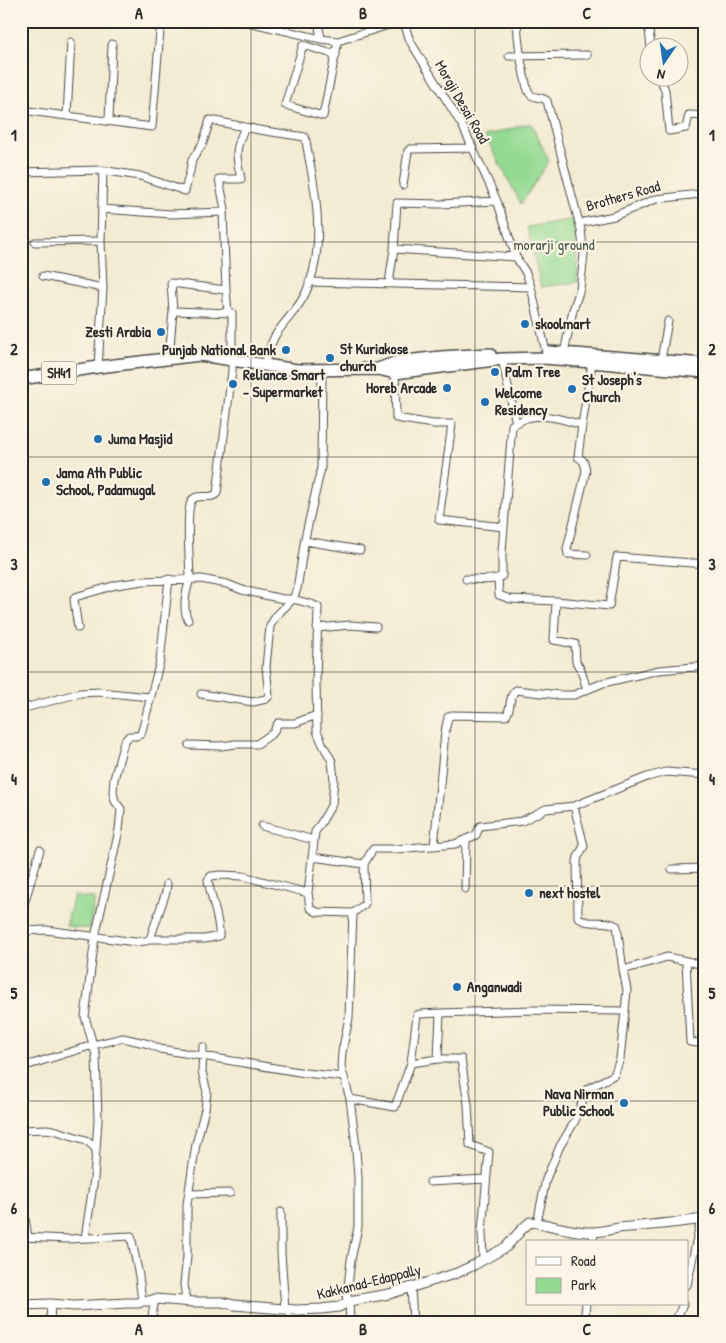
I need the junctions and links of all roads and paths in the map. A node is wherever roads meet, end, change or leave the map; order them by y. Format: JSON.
{"nodes":[{"id":1,"x":243,"y":21,"type":"edge"},
{"id":2,"x":318,"y":21,"type":"edge"},
{"id":3,"x":517,"y":21,"type":"edge"},
{"id":4,"x":648,"y":21,"type":"edge"},
{"id":5,"x":404,"y":22,"type":"edge"},
{"id":6,"x":160,"y":31,"type":"dead end"},
{"id":7,"x":650,"y":38,"type":"edge"},
{"id":8,"x":321,"y":39,"type":"junction"},
{"id":9,"x":338,"y":41,"type":"junction"},
{"id":10,"x":71,"y":42,"type":"dead end"},
{"id":11,"x":112,"y":44,"type":"dead end"},
{"id":12,"x":336,"y":55,"type":"junction"},
{"id":13,"x":587,"y":55,"type":"dead end"},
{"id":14,"x":509,"y":56,"type":"dead end"},
{"id":15,"x":520,"y":56,"type":"junction"},
{"id":16,"x":664,"y":88,"type":"edge"},
{"id":17,"x":21,"y":110,"type":"edge"},
{"id":18,"x":67,"y":116,"type":"junction"},
{"id":19,"x":705,"y":116,"type":"edge"},
{"id":20,"x":109,"y":121,"type":"junction"},
{"id":21,"x":245,"y":128,"type":"junction"},
{"id":22,"x":473,"y":148,"type":"junction"},
{"id":23,"x":103,"y":170,"type":"junction"},
{"id":24,"x":21,"y":172,"type":"edge"},
{"id":25,"x":403,"y":185,"type":"dead end"},
{"id":26,"x":705,"y":196,"type":"edge"},
{"id":27,"x":497,"y":201,"type":"junction"},
{"id":28,"x":102,"y":209,"type":"junction"},
{"id":29,"x":225,"y":209,"type":"dead end"},
{"id":30,"x":579,"y":223,"type":"junction"},
{"id":31,"x":101,"y":241,"type":"junction"},
{"id":32,"x":35,"y":242,"type":"dead end"},
{"id":33,"x":394,"y":249,"type":"junction"},
{"id":34,"x":516,"y":257,"type":"junction"},
{"id":35,"x":43,"y":276,"type":"dead end"},
{"id":36,"x":310,"y":282,"type":"junction"},
{"id":37,"x":389,"y":283,"type":"junction"},
{"id":38,"x":531,"y":287,"type":"junction"},
{"id":39,"x":103,"y":288,"type":"junction"},
{"id":40,"x":226,"y":290,"type":"junction"},
{"id":41,"x":173,"y":311,"type":"junction"},
{"id":42,"x":228,"y":313,"type":"junction"},
{"id":43,"x":668,"y":321,"type":"dead end"},
{"id":44,"x":546,"y":352,"type":"junction"},
{"id":45,"x":564,"y":352,"type":"junction"},
{"id":46,"x":169,"y":358,"type":"junction"},
{"id":47,"x":502,"y":359,"type":"junction"},
{"id":48,"x":661,"y":360,"type":"junction"},
{"id":49,"x":232,"y":361,"type":"junction"},
{"id":50,"x":438,"y":362,"type":"junction"},
{"id":51,"x":592,"y":363,"type":"junction"},
{"id":52,"x":705,"y":364,"type":"edge"},
{"id":53,"x":264,"y":365,"type":"junction"},
{"id":54,"x":98,"y":367,"type":"junction"},
{"id":55,"x":378,"y":369,"type":"junction"},
{"id":56,"x":322,"y":370,"type":"junction"},
{"id":57,"x":705,"y":372,"type":"edge"},
{"id":58,"x":395,"y":373,"type":"junction"},
{"id":59,"x":21,"y":379,"type":"edge"},
{"id":60,"x":516,"y":423,"type":"junction"},
{"id":61,"x":582,"y":424,"type":"junction"},
{"id":62,"x":504,"y":527,"type":"junction"},
{"id":63,"x":305,"y":541,"type":"junction"},
{"id":64,"x":360,"y":550,"type":"dead end"},
{"id":65,"x":587,"y":555,"type":"dead end"},
{"id":66,"x":705,"y":564,"type":"edge"},
{"id":67,"x":169,"y":579,"type":"junction"},
{"id":68,"x":190,"y":579,"type":"junction"},
{"id":69,"x":466,"y":579,"type":"dead end"},
{"id":70,"x":498,"y":579,"type":"junction"},
{"id":71,"x":294,"y":600,"type":"junction"},
{"id":72,"x":556,"y":601,"type":"junction"},
{"id":73,"x":188,"y":620,"type":"dead end"},
{"id":74,"x":376,"y":627,"type":"dead end"},
{"id":75,"x":78,"y":628,"type":"dead end"},
{"id":76,"x":317,"y":628,"type":"junction"},
{"id":77,"x":705,"y":666,"type":"edge"},
{"id":78,"x":587,"y":690,"type":"junction"},
{"id":79,"x":201,"y":694,"type":"dead end"},
{"id":80,"x":150,"y":697,"type":"junction"},
{"id":81,"x":21,"y":709,"type":"edge"},
{"id":82,"x":317,"y":715,"type":"junction"},
{"id":83,"x":189,"y":745,"type":"dead end"},
{"id":84,"x":705,"y":775,"type":"edge"},
{"id":85,"x":574,"y":806,"type":"junction"},
{"id":86,"x":262,"y":826,"type":"dead end"},
{"id":87,"x":466,"y":839,"type":"junction"},
{"id":88,"x":314,"y":840,"type":"junction"},
{"id":89,"x":434,"y":846,"type":"junction"},
{"id":90,"x":40,"y":850,"type":"dead end"},
{"id":91,"x":312,"y":857,"type":"junction"},
{"id":92,"x":364,"y":864,"type":"junction"},
{"id":93,"x":705,"y":868,"type":"edge"},
{"id":94,"x":672,"y":869,"type":"dead end"},
{"id":95,"x":167,"y":884,"type":"dead end"},
{"id":96,"x":465,"y":888,"type":"dead end"},
{"id":97,"x":308,"y":894,"type":"junction"},
{"id":98,"x":22,"y":906,"type":"edge"},
{"id":99,"x":353,"y":913,"type":"junction"},
{"id":100,"x":21,"y":931,"type":"edge"},
{"id":101,"x":95,"y":937,"type":"junction"},
{"id":102,"x":150,"y":939,"type":"junction"},
{"id":103,"x":686,"y":961,"type":"junction"},
{"id":104,"x":705,"y":966,"type":"edge"},
{"id":105,"x":623,"y":970,"type":"junction"},
{"id":106,"x":625,"y":1011,"type":"junction"},
{"id":107,"x":440,"y":1013,"type":"junction"},
{"id":108,"x":705,"y":1044,"type":"edge"},
{"id":109,"x":93,"y":1045,"type":"junction"},
{"id":110,"x":202,"y":1047,"type":"dead end"},
{"id":111,"x":202,"y":1056,"type":"junction"},
{"id":112,"x":438,"y":1059,"type":"junction"},
{"id":113,"x":411,"y":1063,"type":"junction"},
{"id":114,"x":21,"y":1065,"type":"edge"},
{"id":115,"x":344,"y":1077,"type":"junction"},
{"id":116,"x":350,"y":1099,"type":"junction"},
{"id":117,"x":21,"y":1130,"type":"edge"},
{"id":118,"x":96,"y":1149,"type":"junction"},
{"id":119,"x":486,"y":1179,"type":"junction"},
{"id":120,"x":430,"y":1182,"type":"dead end"},
{"id":121,"x":230,"y":1193,"type":"dead end"},
{"id":122,"x":189,"y":1194,"type":"junction"},
{"id":123,"x":21,"y":1195,"type":"edge"},
{"id":124,"x":281,"y":1212,"type":"dead end"},
{"id":125,"x":703,"y":1218,"type":"edge"},
{"id":126,"x":537,"y":1223,"type":"junction"},
{"id":127,"x":594,"y":1232,"type":"junction"},
{"id":128,"x":25,"y":1237,"type":"edge"},
{"id":129,"x":85,"y":1238,"type":"junction"},
{"id":130,"x":593,"y":1240,"type":"edge"},
{"id":131,"x":484,"y":1259,"type":"junction"},
{"id":132,"x":688,"y":1281,"type":"edge"},
{"id":133,"x":410,"y":1287,"type":"junction"},
{"id":134,"x":155,"y":1298,"type":"junction"},
{"id":135,"x":142,"y":1301,"type":"junction"},
{"id":136,"x":186,"y":1301,"type":"junction"},
{"id":137,"x":347,"y":1302,"type":"junction"},
{"id":138,"x":51,"y":1304,"type":"junction"},
{"id":139,"x":21,"y":1305,"type":"edge"},
{"id":140,"x":586,"y":1306,"type":"edge"},
{"id":141,"x":682,"y":1306,"type":"edge"},
{"id":142,"x":285,"y":1309,"type":"junction"},
{"id":143,"x":50,"y":1322,"type":"edge"},
{"id":144,"x":151,"y":1322,"type":"edge"},
{"id":145,"x":350,"y":1322,"type":"edge"},
{"id":146,"x":413,"y":1322,"type":"edge"},
{"id":147,"x":584,"y":1322,"type":"edge"},
{"id":148,"x":675,"y":1322,"type":"edge"}],
"edges":[{"from":1,"to":8,"type":"street","name":"Moraji Desai Road"},
{"from":2,"to":8,"type":"street"},
{"from":3,"to":15,"type":"street"},
{"from":4,"to":7,"type":"street"},
{"from":5,"to":9,"type":"street","name":"Moraji Desai Road"},
{"from":5,"to":22,"type":"street","name":"Moraji Desai Road"},
{"from":6,"to":20,"type":"street"},
{"from":8,"to":9,"type":"street","name":"Moraji Desai Road"},
{"from":9,"to":12,"type":"street"},
{"from":10,"to":18,"type":"street"},
{"from":11,"to":20,"type":"street"},
{"from":12,"to":12,"type":"street"},
{"from":13,"to":15,"type":"street"},
{"from":14,"to":15,"type":"street"},
{"from":15,"to":30,"type":"street"},
{"from":16,"to":19,"type":"street"},
{"from":17,"to":18,"type":"street"},
{"from":18,"to":20,"type":"street"},
{"from":21,"to":23,"type":"street"},
{"from":21,"to":29,"type":"street"},
{"from":21,"to":36,"type":"street"},
{"from":22,"to":25,"type":"street"},
{"from":22,"to":27,"type":"street","name":"Moraji Desai Road"},
{"from":23,"to":24,"type":"street"},
{"from":23,"to":28,"type":"street"},
{"from":26,"to":30,"type":"street","name":"Brothers Road"},
{"from":27,"to":33,"type":"street"},
{"from":27,"to":34,"type":"street","name":"Moraji Desai Road"},
{"from":28,"to":31,"type":"street"},
{"from":28,"to":40,"type":"street"},
{"from":30,"to":45,"type":"street"},
{"from":31,"to":32,"type":"street"},
{"from":31,"to":39,"type":"street"},
{"from":33,"to":34,"type":"street"},
{"from":33,"to":37,"type":"street"},
{"from":34,"to":38,"type":"street","name":"Moraji Desai Road"},
{"from":35,"to":39,"type":"street"},
{"from":36,"to":37,"type":"street"},
{"from":36,"to":53,"type":"street"},
{"from":37,"to":38,"type":"street"},
{"from":38,"to":44,"type":"street","name":"Moraji Desai Road"},
{"from":39,"to":54,"type":"street"},
{"from":40,"to":41,"type":"street"},
{"from":40,"to":42,"type":"street"},
{"from":41,"to":42,"type":"street"},
{"from":41,"to":46,"type":"street"},
{"from":42,"to":49,"type":"street"},
{"from":43,"to":48,"type":"street"},
{"from":44,"to":45,"type":"main road"},
{"from":44,"to":50,"type":"main road"},
{"from":45,"to":48,"type":"main road"},
{"from":46,"to":49,"type":"main road"},
{"from":46,"to":54,"type":"main road"},
{"from":47,"to":50,"type":"main road"},
{"from":47,"to":51,"type":"main road"},
{"from":47,"to":60,"type":"street"},
{"from":48,"to":52,"type":"main road"},
{"from":49,"to":53,"type":"main road"},
{"from":49,"to":68,"type":"street"},
{"from":50,"to":55,"type":"main road"},
{"from":50,"to":58,"type":"main road"},
{"from":51,"to":57,"type":"main road"},
{"from":51,"to":61,"type":"street"},
{"from":53,"to":56,"type":"main road"},
{"from":54,"to":59,"type":"main road","number":"SH41"},
{"from":55,"to":56,"type":"main road"},
{"from":55,"to":58,"type":"main road"},
{"from":56,"to":63,"type":"street"},
{"from":58,"to":62,"type":"street"},
{"from":60,"to":61,"type":"street"},
{"from":60,"to":62,"type":"street"},
{"from":61,"to":65,"type":"street"},
{"from":62,"to":70,"type":"street"},
{"from":63,"to":64,"type":"street"},
{"from":63,"to":71,"type":"street"},
{"from":66,"to":72,"type":"street"},
{"from":67,"to":68,"type":"street"},
{"from":67,"to":75,"type":"street"},
{"from":67,"to":80,"type":"street"},
{"from":68,"to":71,"type":"street"},
{"from":68,"to":73,"type":"street"},
{"from":69,"to":70,"type":"street"},
{"from":70,"to":72,"type":"street"},
{"from":71,"to":76,"type":"street"},
{"from":71,"to":79,"type":"street"},
{"from":72,"to":78,"type":"street"},
{"from":74,"to":76,"type":"street"},
{"from":76,"to":82,"type":"street"},
{"from":77,"to":78,"type":"street"},
{"from":78,"to":89,"type":"street"},
{"from":80,"to":81,"type":"street"},
{"from":80,"to":101,"type":"street"},
{"from":82,"to":83,"type":"street"},
{"from":82,"to":88,"type":"street"},
{"from":84,"to":85,"type":"street"},
{"from":85,"to":87,"type":"street"},
{"from":85,"to":105,"type":"street"},
{"from":86,"to":88,"type":"street"},
{"from":87,"to":89,"type":"street"},
{"from":87,"to":96,"type":"street"},
{"from":88,"to":91,"type":"street"},
{"from":89,"to":92,"type":"street"},
{"from":90,"to":98,"type":"street"},
{"from":91,"to":92,"type":"street"},
{"from":91,"to":97,"type":"street"},
{"from":92,"to":99,"type":"street"},
{"from":93,"to":94,"type":"street"},
{"from":95,"to":102,"type":"street"},
{"from":97,"to":99,"type":"street"},
{"from":97,"to":102,"type":"street"},
{"from":99,"to":115,"type":"street"},
{"from":100,"to":101,"type":"street"},
{"from":101,"to":102,"type":"street"},
{"from":101,"to":109,"type":"street"},
{"from":103,"to":104,"type":"street"},
{"from":103,"to":105,"type":"street"},
{"from":103,"to":108,"type":"street"},
{"from":105,"to":106,"type":"street"},
{"from":106,"to":107,"type":"street"},
{"from":106,"to":126,"type":"street"},
{"from":107,"to":112,"type":"street"},
{"from":107,"to":113,"type":"street"},
{"from":109,"to":111,"type":"street"},
{"from":109,"to":114,"type":"street"},
{"from":109,"to":118,"type":"street"},
{"from":110,"to":111,"type":"street"},
{"from":111,"to":115,"type":"street"},
{"from":111,"to":122,"type":"street"},
{"from":112,"to":113,"type":"street"},
{"from":112,"to":119,"type":"street"},
{"from":113,"to":116,"type":"street"},
{"from":115,"to":116,"type":"street"},
{"from":116,"to":137,"type":"street"},
{"from":117,"to":118,"type":"street"},
{"from":118,"to":129,"type":"street"},
{"from":119,"to":120,"type":"street"},
{"from":119,"to":131,"type":"street"},
{"from":121,"to":122,"type":"street"},
{"from":122,"to":136,"type":"street"},
{"from":123,"to":128,"type":"street"},
{"from":124,"to":142,"type":"street"},
{"from":125,"to":127,"type":"street"},
{"from":125,"to":132,"type":"street"},
{"from":126,"to":127,"type":"street"},
{"from":126,"to":131,"type":"street","name":"Kakkanad-Edappally"},
{"from":127,"to":130,"type":"street"},
{"from":128,"to":129,"type":"street"},
{"from":129,"to":135,"type":"street"},
{"from":131,"to":133,"type":"street","name":"Kakkanad-Edappally"},
{"from":133,"to":137,"type":"street","name":"Kakkanad-Edappally"},
{"from":133,"to":146,"type":"street"},
{"from":134,"to":135,"type":"street","name":"Kakkanad-Edappally"},
{"from":134,"to":136,"type":"street","name":"Kakkanad-Edappally"},
{"from":134,"to":144,"type":"street"},
{"from":135,"to":138,"type":"street","name":"Kakkanad-Edappally"},
{"from":136,"to":142,"type":"street","name":"Kakkanad-Edappally"},
{"from":137,"to":142,"type":"street","name":"Kakkanad-Edappally"},
{"from":137,"to":145,"type":"street"},
{"from":138,"to":139,"type":"street","name":"Kakkanad-Edappally"},
{"from":138,"to":143,"type":"street"},
{"from":140,"to":147,"type":"street"},
{"from":141,"to":148,"type":"street"}]}
